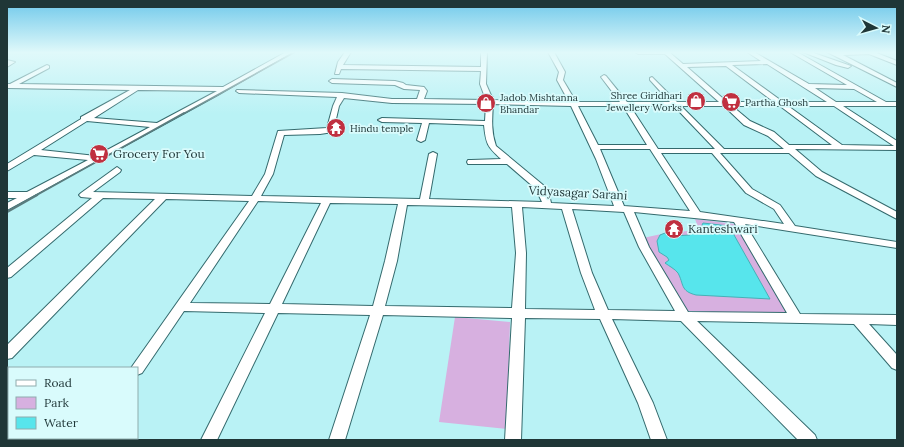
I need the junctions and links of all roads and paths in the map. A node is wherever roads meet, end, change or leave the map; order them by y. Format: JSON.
{"nodes":[{"id":1,"x":35,"y":73,"type":"edge"},
{"id":2,"x":253,"y":73,"type":"edge"},
{"id":3,"x":337,"y":73,"type":"edge"},
{"id":4,"x":483,"y":73,"type":"edge"},
{"id":5,"x":562,"y":73,"type":"edge"},
{"id":6,"x":690,"y":73,"type":"edge"},
{"id":7,"x":739,"y":73,"type":"edge"},
{"id":8,"x":785,"y":73,"type":"edge"},
{"id":9,"x":831,"y":73,"type":"edge"},
{"id":10,"x":874,"y":73,"type":"edge"},
{"id":11,"x":604,"y":77,"type":"dead end"},
{"id":12,"x":652,"y":79,"type":"dead end"},
{"id":13,"x":332,"y":81,"type":"junction"},
{"id":14,"x":897,"y":85,"type":"edge"},
{"id":15,"x":8,"y":86,"type":"edge"},
{"id":16,"x":806,"y":86,"type":"junction"},
{"id":17,"x":856,"y":87,"type":"junction"},
{"id":18,"x":135,"y":89,"type":"junction"},
{"id":19,"x":222,"y":90,"type":"junction"},
{"id":20,"x":239,"y":92,"type":"dead end"},
{"id":21,"x":322,"y":94,"type":"junction"},
{"id":22,"x":342,"y":95,"type":"junction"},
{"id":23,"x":420,"y":101,"type":"junction"},
{"id":24,"x":490,"y":102,"type":"junction"},
{"id":25,"x":574,"y":103,"type":"junction"},
{"id":26,"x":726,"y":103,"type":"junction"},
{"id":27,"x":782,"y":103,"type":"junction"},
{"id":28,"x":625,"y":104,"type":"junction"},
{"id":29,"x":674,"y":104,"type":"junction"},
{"id":30,"x":833,"y":104,"type":"junction"},
{"id":31,"x":885,"y":104,"type":"junction"},
{"id":32,"x":897,"y":104,"type":"edge"},
{"id":33,"x":897,"y":111,"type":"edge"},
{"id":34,"x":84,"y":119,"type":"junction"},
{"id":35,"x":382,"y":120,"type":"dead end"},
{"id":36,"x":426,"y":121,"type":"junction"},
{"id":37,"x":488,"y":123,"type":"junction"},
{"id":38,"x":157,"y":125,"type":"junction"},
{"id":39,"x":421,"y":140,"type":"dead end"},
{"id":40,"x":897,"y":144,"type":"edge"},
{"id":41,"x":594,"y":147,"type":"junction"},
{"id":42,"x":841,"y":148,"type":"junction"},
{"id":43,"x":897,"y":148,"type":"edge"},
{"id":44,"x":654,"y":149,"type":"junction"},
{"id":45,"x":790,"y":149,"type":"junction"},
{"id":46,"x":718,"y":151,"type":"junction"},
{"id":47,"x":32,"y":152,"type":"junction"},
{"id":48,"x":433,"y":154,"type":"dead end"},
{"id":49,"x":96,"y":158,"type":"junction"},
{"id":50,"x":7,"y":159,"type":"edge"},
{"id":51,"x":20,"y":159,"type":"junction"},
{"id":52,"x":509,"y":161,"type":"junction"},
{"id":53,"x":471,"y":162,"type":"dead end"},
{"id":54,"x":7,"y":168,"type":"edge"},
{"id":55,"x":117,"y":170,"type":"dead end"},
{"id":56,"x":7,"y":195,"type":"edge"},
{"id":57,"x":29,"y":195,"type":"junction"},
{"id":58,"x":100,"y":196,"type":"junction"},
{"id":59,"x":163,"y":197,"type":"junction"},
{"id":60,"x":256,"y":199,"type":"junction"},
{"id":61,"x":327,"y":200,"type":"junction"},
{"id":62,"x":403,"y":201,"type":"junction"},
{"id":63,"x":424,"y":202,"type":"junction"},
{"id":64,"x":517,"y":204,"type":"junction"},
{"id":65,"x":548,"y":205,"type":"junction"},
{"id":66,"x":566,"y":206,"type":"junction"},
{"id":67,"x":7,"y":207,"type":"edge"},
{"id":68,"x":624,"y":208,"type":"junction"},
{"id":69,"x":700,"y":214,"type":"junction"},
{"id":70,"x":897,"y":216,"type":"edge"},
{"id":71,"x":738,"y":220,"type":"junction"},
{"id":72,"x":791,"y":228,"type":"junction"},
{"id":73,"x":897,"y":244,"type":"edge"},
{"id":74,"x":7,"y":274,"type":"edge"},
{"id":75,"x":180,"y":307,"type":"junction"},
{"id":76,"x":274,"y":309,"type":"junction"},
{"id":77,"x":378,"y":310,"type":"junction"},
{"id":78,"x":518,"y":314,"type":"junction"},
{"id":79,"x":604,"y":315,"type":"junction"},
{"id":80,"x":684,"y":317,"type":"junction"},
{"id":81,"x":797,"y":319,"type":"junction"},
{"id":82,"x":858,"y":320,"type":"junction"},
{"id":83,"x":897,"y":320,"type":"edge"},
{"id":84,"x":7,"y":354,"type":"edge"},
{"id":85,"x":897,"y":364,"type":"edge"},
{"id":86,"x":138,"y":368,"type":"edge"},
{"id":87,"x":209,"y":440,"type":"edge"},
{"id":88,"x":337,"y":440,"type":"edge"},
{"id":89,"x":513,"y":440,"type":"edge"},
{"id":90,"x":659,"y":440,"type":"edge"},
{"id":91,"x":809,"y":440,"type":"edge"}],
"edges":[{"from":1,"to":15,"type":"street"},
{"from":2,"to":19,"type":"street"},
{"from":3,"to":13,"type":"street"},
{"from":4,"to":24,"type":"street"},
{"from":5,"to":25,"type":"street"},
{"from":6,"to":26,"type":"street"},
{"from":7,"to":27,"type":"street"},
{"from":8,"to":16,"type":"street"},
{"from":9,"to":17,"type":"street"},
{"from":10,"to":14,"type":"street"},
{"from":11,"to":28,"type":"street"},
{"from":12,"to":29,"type":"street"},
{"from":13,"to":21,"type":"street"},
{"from":13,"to":23,"type":"street"},
{"from":15,"to":18,"type":"street"},
{"from":16,"to":17,"type":"street"},
{"from":16,"to":30,"type":"street"},
{"from":17,"to":31,"type":"street"},
{"from":18,"to":19,"type":"street"},
{"from":18,"to":34,"type":"street"},
{"from":19,"to":38,"type":"street"},
{"from":20,"to":21,"type":"street"},
{"from":21,"to":22,"type":"street"},
{"from":22,"to":23,"type":"street"},
{"from":22,"to":60,"type":"street"},
{"from":23,"to":24,"type":"street"},
{"from":24,"to":25,"type":"street"},
{"from":24,"to":37,"type":"street"},
{"from":25,"to":28,"type":"street"},
{"from":25,"to":41,"type":"street"},
{"from":26,"to":27,"type":"street"},
{"from":26,"to":29,"type":"street"},
{"from":26,"to":45,"type":"street"},
{"from":27,"to":30,"type":"street"},
{"from":27,"to":42,"type":"street"},
{"from":28,"to":29,"type":"street"},
{"from":28,"to":44,"type":"street"},
{"from":29,"to":46,"type":"street"},
{"from":30,"to":31,"type":"street"},
{"from":30,"to":40,"type":"street"},
{"from":31,"to":32,"type":"street"},
{"from":31,"to":33,"type":"street"},
{"from":34,"to":38,"type":"street"},
{"from":34,"to":47,"type":"street"},
{"from":35,"to":36,"type":"street"},
{"from":36,"to":37,"type":"street"},
{"from":36,"to":39,"type":"street"},
{"from":37,"to":52,"type":"street"},
{"from":38,"to":49,"type":"street"},
{"from":41,"to":44,"type":"street"},
{"from":41,"to":68,"type":"street"},
{"from":42,"to":43,"type":"street"},
{"from":42,"to":45,"type":"street"},
{"from":44,"to":46,"type":"street"},
{"from":44,"to":69,"type":"street"},
{"from":45,"to":46,"type":"street"},
{"from":45,"to":70,"type":"street"},
{"from":46,"to":72,"type":"street"},
{"from":47,"to":49,"type":"street"},
{"from":47,"to":51,"type":"street"},
{"from":48,"to":63,"type":"street"},
{"from":49,"to":57,"type":"street"},
{"from":50,"to":51,"type":"street"},
{"from":51,"to":54,"type":"street"},
{"from":52,"to":53,"type":"street"},
{"from":52,"to":65,"type":"street"},
{"from":55,"to":58,"type":"street","name":"Vidyasagar Sarani"},
{"from":56,"to":57,"type":"street"},
{"from":57,"to":67,"type":"street"},
{"from":58,"to":59,"type":"street","name":"Vidyasagar Sarani"},
{"from":58,"to":74,"type":"street"},
{"from":59,"to":60,"type":"street","name":"Vidyasagar Sarani"},
{"from":59,"to":84,"type":"street"},
{"from":60,"to":61,"type":"street","name":"Vidyasagar Sarani"},
{"from":60,"to":75,"type":"street"},
{"from":61,"to":62,"type":"street","name":"Vidyasagar Sarani"},
{"from":61,"to":76,"type":"street"},
{"from":62,"to":63,"type":"street","name":"Vidyasagar Sarani"},
{"from":62,"to":77,"type":"street"},
{"from":63,"to":64,"type":"street","name":"Vidyasagar Sarani"},
{"from":64,"to":65,"type":"street","name":"Vidyasagar Sarani"},
{"from":64,"to":78,"type":"street"},
{"from":65,"to":66,"type":"street","name":"Vidyasagar Sarani"},
{"from":66,"to":68,"type":"street","name":"Vidyasagar Sarani"},
{"from":66,"to":79,"type":"street"},
{"from":68,"to":69,"type":"street","name":"Vidyasagar Sarani"},
{"from":68,"to":80,"type":"street"},
{"from":69,"to":71,"type":"street","name":"Vidyasagar Sarani"},
{"from":71,"to":72,"type":"street","name":"Vidyasagar Sarani"},
{"from":71,"to":81,"type":"street"},
{"from":72,"to":73,"type":"street","name":"Vidyasagar Sarani"},
{"from":75,"to":76,"type":"street"},
{"from":75,"to":86,"type":"street"},
{"from":76,"to":77,"type":"street"},
{"from":76,"to":87,"type":"street"},
{"from":77,"to":78,"type":"street"},
{"from":77,"to":88,"type":"street"},
{"from":78,"to":79,"type":"street"},
{"from":78,"to":89,"type":"street"},
{"from":79,"to":80,"type":"street"},
{"from":79,"to":90,"type":"street"},
{"from":80,"to":81,"type":"street"},
{"from":80,"to":91,"type":"street"},
{"from":81,"to":82,"type":"street"},
{"from":82,"to":83,"type":"street"},
{"from":82,"to":85,"type":"street"}]}
